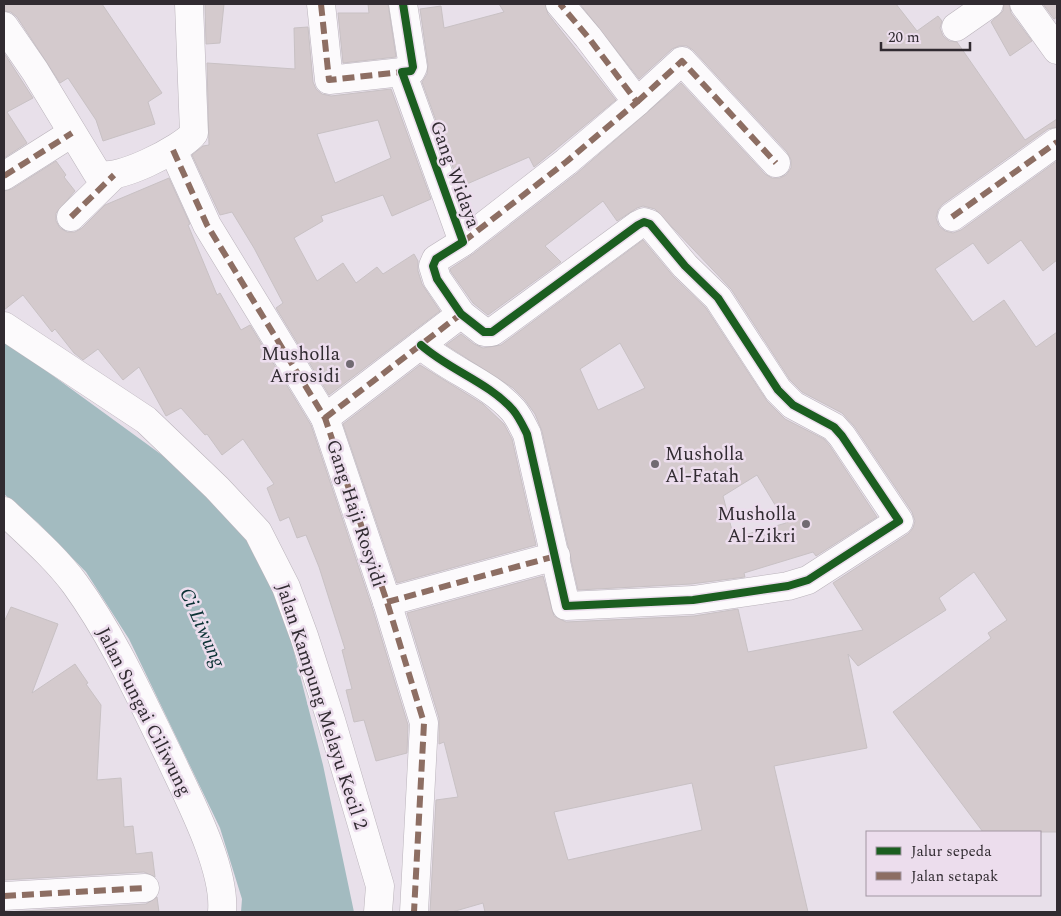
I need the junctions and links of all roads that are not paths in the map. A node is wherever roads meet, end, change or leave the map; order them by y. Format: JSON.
{"nodes":[{"id":1,"x":189,"y":4,"type":"edge"},
{"id":2,"x":322,"y":4,"type":"edge"},
{"id":3,"x":403,"y":4,"type":"edge"},
{"id":4,"x":560,"y":4,"type":"edge"},
{"id":5,"x":989,"y":4,"type":"edge"},
{"id":6,"x":1024,"y":4,"type":"edge"},
{"id":7,"x":4,"y":26,"type":"edge"},
{"id":8,"x":956,"y":27,"type":"dead end"},
{"id":9,"x":1057,"y":50,"type":"edge"},
{"id":10,"x":402,"y":72,"type":"junction"},
{"id":11,"x":637,"y":102,"type":"junction"},
{"id":12,"x":72,"y":133,"type":"junction"},
{"id":13,"x":1057,"y":142,"type":"edge"},
{"id":14,"x":173,"y":150,"type":"junction"},
{"id":15,"x":776,"y":163,"type":"dead end"},
{"id":16,"x":114,"y":175,"type":"junction"},
{"id":17,"x":4,"y":176,"type":"edge"},
{"id":18,"x":71,"y":217,"type":"dead end"},
{"id":19,"x":952,"y":217,"type":"dead end"},
{"id":20,"x":464,"y":242,"type":"junction"},
{"id":21,"x":461,"y":314,"type":"junction"},
{"id":22,"x":4,"y":326,"type":"edge"},
{"id":23,"x":421,"y":345,"type":"junction"},
{"id":24,"x":326,"y":418,"type":"junction"},
{"id":25,"x":4,"y":511,"type":"edge"},
{"id":26,"x":556,"y":556,"type":"junction"},
{"id":27,"x":387,"y":602,"type":"junction"},
{"id":28,"x":145,"y":888,"type":"dead end"},
{"id":29,"x":4,"y":896,"type":"edge"},
{"id":30,"x":222,"y":912,"type":"edge"},
{"id":31,"x":378,"y":912,"type":"edge"},
{"id":32,"x":414,"y":912,"type":"edge"}],
"edges":[{"from":1,"to":14,"type":"street"},
{"from":2,"to":10,"type":"street"},
{"from":3,"to":10,"type":"street"},
{"from":4,"to":11,"type":"street"},
{"from":5,"to":8,"type":"street"},
{"from":6,"to":9,"type":"street"},
{"from":7,"to":12,"type":"street"},
{"from":10,"to":20,"type":"street","name":"Gang Widaya"},
{"from":11,"to":15,"type":"street"},
{"from":11,"to":20,"type":"street"},
{"from":12,"to":16,"type":"street"},
{"from":12,"to":17,"type":"street"},
{"from":13,"to":19,"type":"street"},
{"from":14,"to":16,"type":"street"},
{"from":14,"to":24,"type":"street","name":"Gang Haji Rosyidi"},
{"from":16,"to":18,"type":"street"},
{"from":20,"to":21,"type":"street","name":"Gang Widaya"},
{"from":21,"to":23,"type":"street"},
{"from":21,"to":26,"type":"street","name":"Gang Widaya"},
{"from":22,"to":31,"type":"street","name":"Jalan Kampung Melayu Kecil 2"},
{"from":23,"to":24,"type":"street"},
{"from":23,"to":26,"type":"street"},
{"from":24,"to":27,"type":"street","name":"Gang Haji Rosyidi"},
{"from":25,"to":30,"type":"street","name":"Jalan Sungai Ciliwung"},
{"from":26,"to":27,"type":"street"},
{"from":27,"to":32,"type":"street","name":"Gang Haji Rosyidi"},
{"from":28,"to":29,"type":"street"}]}
